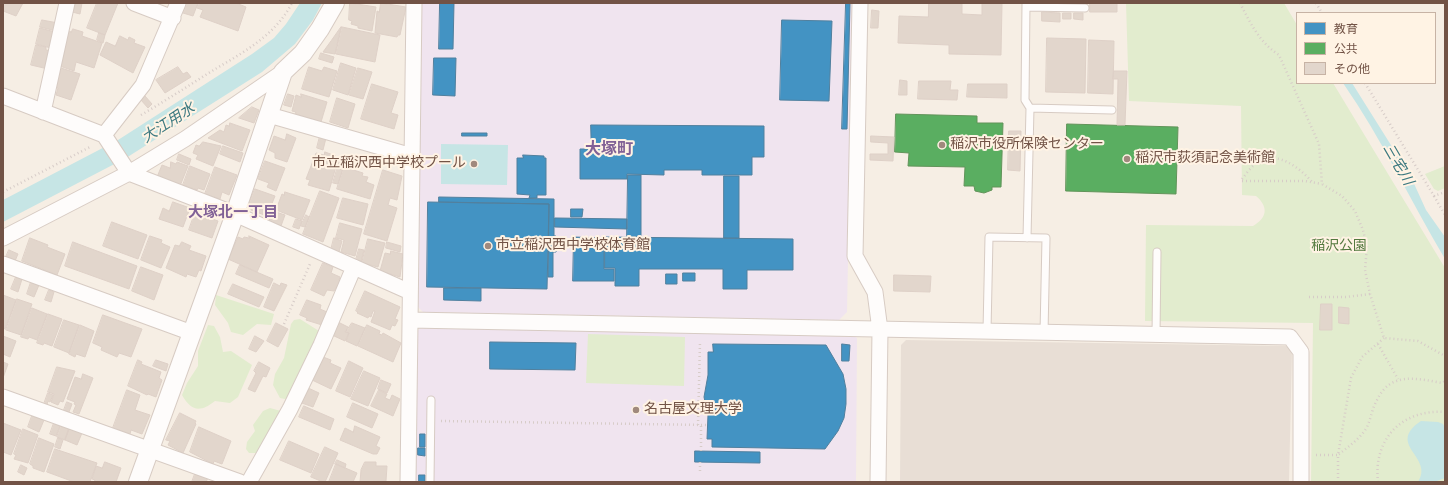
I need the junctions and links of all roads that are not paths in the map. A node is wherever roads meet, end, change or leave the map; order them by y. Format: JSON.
{"nodes":[{"id":1,"x":67,"y":3,"type":"edge"},
{"id":2,"x":134,"y":3,"type":"edge"},
{"id":3,"x":178,"y":3,"type":"edge"},
{"id":4,"x":335,"y":3,"type":"edge"},
{"id":5,"x":414,"y":3,"type":"edge"},
{"id":6,"x":860,"y":3,"type":"edge"},
{"id":7,"x":1026,"y":5,"type":"edge"},
{"id":8,"x":1085,"y":8,"type":"dead end"},
{"id":9,"x":173,"y":18,"type":"junction"},
{"id":10,"x":284,"y":72,"type":"junction"},
{"id":11,"x":3,"y":96,"type":"edge"},
{"id":12,"x":1030,"y":108,"type":"junction"},
{"id":13,"x":1112,"y":110,"type":"dead end"},
{"id":14,"x":43,"y":112,"type":"junction"},
{"id":15,"x":269,"y":115,"type":"junction"},
{"id":16,"x":106,"y":138,"type":"junction"},
{"id":17,"x":412,"y":156,"type":"junction"},
{"id":18,"x":126,"y":168,"type":"junction"},
{"id":19,"x":235,"y":214,"type":"junction"},
{"id":20,"x":3,"y":238,"type":"edge"},
{"id":21,"x":1027,"y":238,"type":"junction"},
{"id":22,"x":1156,"y":252,"type":"dead end"},
{"id":23,"x":3,"y":264,"type":"edge"},
{"id":24,"x":354,"y":267,"type":"junction"},
{"id":25,"x":410,"y":292,"type":"junction"},
{"id":26,"x":410,"y":320,"type":"junction"},
{"id":27,"x":880,"y":330,"type":"junction"},
{"id":28,"x":987,"y":331,"type":"junction"},
{"id":29,"x":1044,"y":332,"type":"junction"},
{"id":30,"x":192,"y":333,"type":"junction"},
{"id":31,"x":1156,"y":335,"type":"junction"},
{"id":32,"x":3,"y":397,"type":"edge"},
{"id":33,"x":431,"y":400,"type":"dead end"},
{"id":34,"x":150,"y":450,"type":"junction"},
{"id":35,"x":138,"y":482,"type":"edge"},
{"id":36,"x":240,"y":482,"type":"edge"},
{"id":37,"x":249,"y":482,"type":"edge"},
{"id":38,"x":408,"y":482,"type":"edge"},
{"id":39,"x":430,"y":482,"type":"edge"},
{"id":40,"x":878,"y":482,"type":"edge"},
{"id":41,"x":1301,"y":482,"type":"edge"}],
"edges":[{"from":1,"to":14,"type":"street"},
{"from":2,"to":9,"type":"street"},
{"from":3,"to":9,"type":"street"},
{"from":4,"to":10,"type":"street"},
{"from":5,"to":17,"type":"street"},
{"from":6,"to":27,"type":"street"},
{"from":7,"to":8,"type":"lane"},
{"from":7,"to":12,"type":"lane"},
{"from":9,"to":16,"type":"street"},
{"from":10,"to":15,"type":"street"},
{"from":10,"to":18,"type":"street"},
{"from":11,"to":14,"type":"street"},
{"from":12,"to":13,"type":"lane"},
{"from":12,"to":21,"type":"lane"},
{"from":14,"to":16,"type":"street"},
{"from":15,"to":17,"type":"street"},
{"from":15,"to":19,"type":"street"},
{"from":16,"to":18,"type":"street"},
{"from":17,"to":25,"type":"street"},
{"from":18,"to":19,"type":"street"},
{"from":18,"to":20,"type":"street"},
{"from":19,"to":24,"type":"street"},
{"from":19,"to":30,"type":"street"},
{"from":21,"to":28,"type":"lane"},
{"from":21,"to":29,"type":"lane"},
{"from":22,"to":31,"type":"lane"},
{"from":23,"to":30,"type":"street"},
{"from":24,"to":25,"type":"street"},
{"from":24,"to":37,"type":"street"},
{"from":25,"to":26,"type":"street"},
{"from":26,"to":27,"type":"street"},
{"from":26,"to":38,"type":"street"},
{"from":27,"to":28,"type":"street"},
{"from":27,"to":40,"type":"street"},
{"from":28,"to":29,"type":"street"},
{"from":29,"to":31,"type":"street"},
{"from":30,"to":34,"type":"street"},
{"from":31,"to":41,"type":"street"},
{"from":32,"to":34,"type":"street"},
{"from":33,"to":39,"type":"lane"},
{"from":34,"to":35,"type":"street"},
{"from":34,"to":36,"type":"street"}]}
